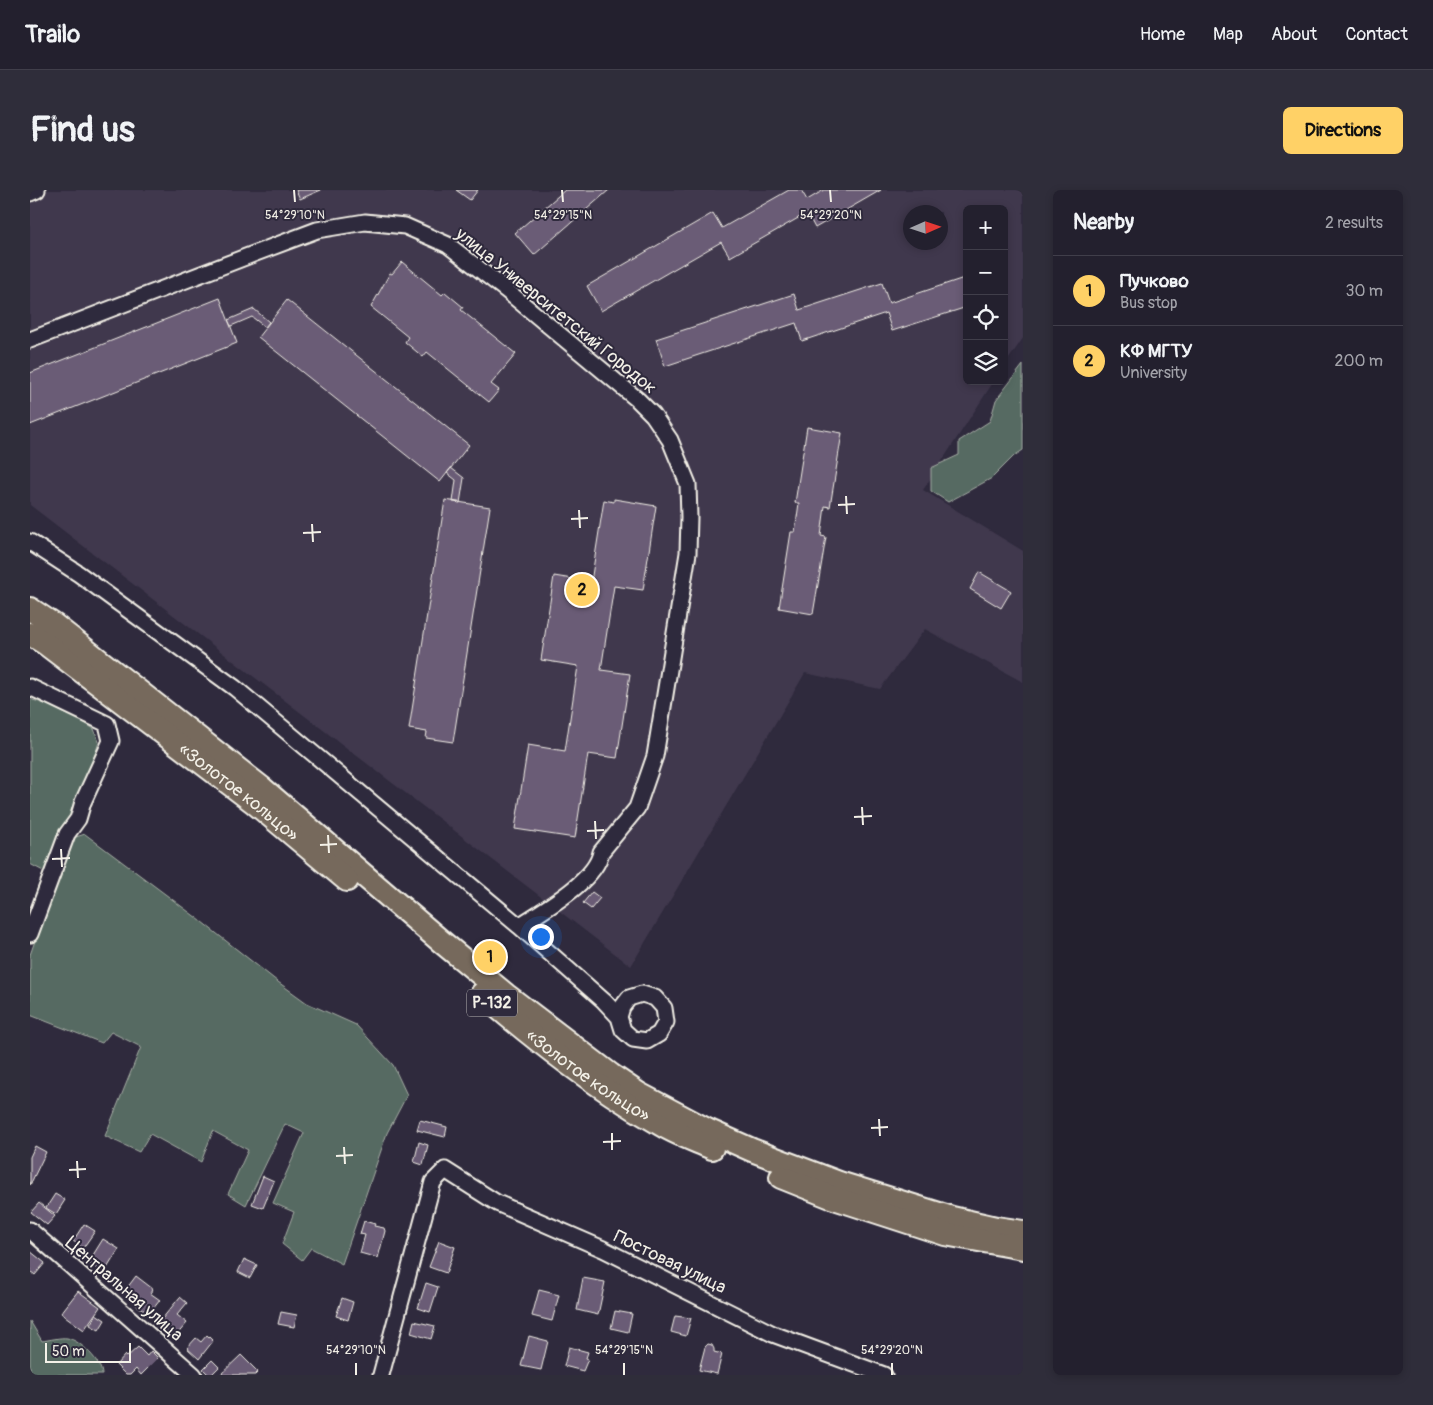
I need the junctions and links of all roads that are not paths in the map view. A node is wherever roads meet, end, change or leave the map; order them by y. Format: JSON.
{"nodes":[{"id":1,"x":37,"y":190,"type":"edge"},
{"id":2,"x":30,"y":193,"type":"edge"},
{"id":3,"x":30,"y":340,"type":"edge"},
{"id":4,"x":30,"y":542,"type":"edge"},
{"id":5,"x":30,"y":609,"type":"edge"},
{"id":6,"x":30,"y":634,"type":"edge"},
{"id":7,"x":30,"y":687,"type":"edge"},
{"id":8,"x":518,"y":926,"type":"junction"},
{"id":9,"x":30,"y":934,"type":"edge"},
{"id":10,"x":629,"y":998,"type":"junction"},
{"id":11,"x":604,"y":1000,"type":"junction"},
{"id":12,"x":619,"y":1017,"type":"junction"},
{"id":13,"x":30,"y":1230,"type":"edge"},
{"id":14,"x":1023,"y":1232,"type":"edge"},
{"id":15,"x":1023,"y":1248,"type":"edge"},
{"id":16,"x":194,"y":1375,"type":"edge"},
{"id":17,"x":381,"y":1375,"type":"edge"},
{"id":18,"x":884,"y":1375,"type":"edge"}],
"edges":[{"from":1,"to":2,"type":"street"},
{"from":3,"to":8,"type":"street","name":"улица Университетский Городок"},
{"from":4,"to":8,"type":"street"},
{"from":5,"to":14,"type":"highway","name":"«Золотое кольцо»","number":"Р-132"},
{"from":6,"to":15,"type":"highway","name":"«Золотое кольцо»","number":"Р-132"},
{"from":7,"to":9,"type":"street"},
{"from":8,"to":11,"type":"street"},
{"from":10,"to":11,"type":"street"},
{"from":10,"to":12,"type":"street"},
{"from":10,"to":12,"type":"street"},
{"from":11,"to":12,"type":"street"},
{"from":13,"to":16,"type":"street","name":"Центральная улица"},
{"from":17,"to":18,"type":"street","name":"Постовая улица"}]}
